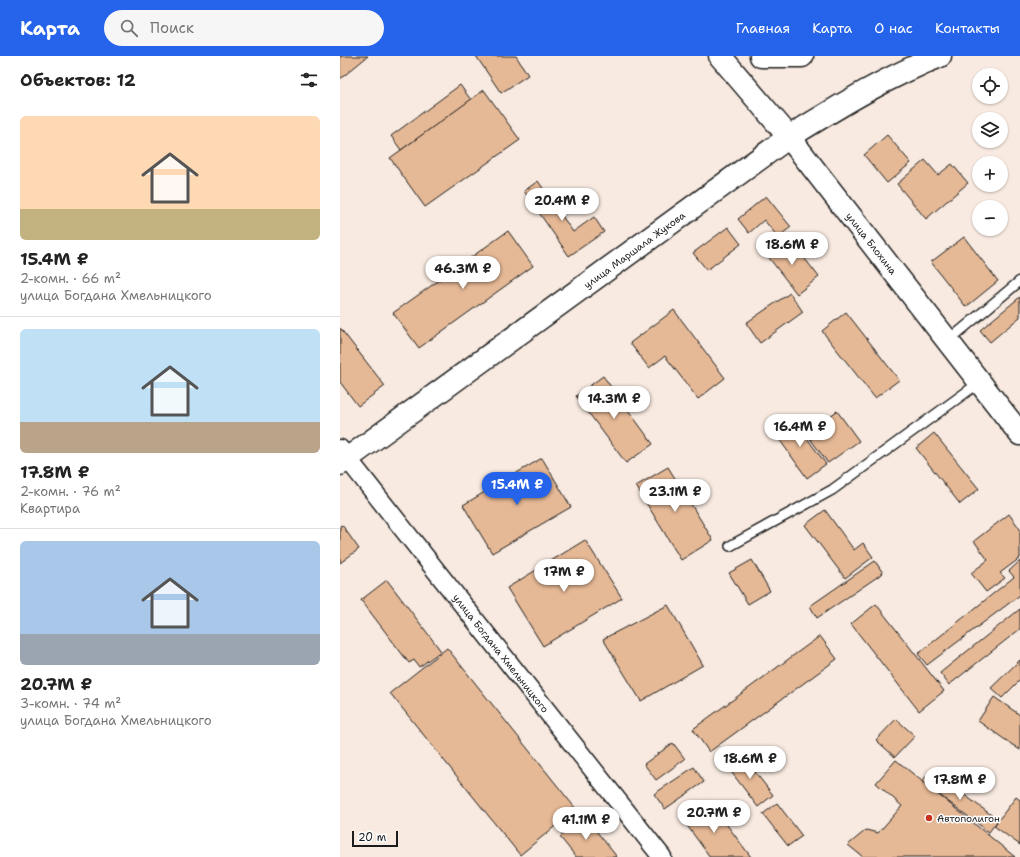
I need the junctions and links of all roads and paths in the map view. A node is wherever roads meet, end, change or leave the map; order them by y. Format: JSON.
{"nodes":[{"id":1,"x":720,"y":56,"type":"edge"},
{"id":2,"x":761,"y":56,"type":"edge"},
{"id":3,"x":802,"y":56,"type":"edge"},
{"id":4,"x":940,"y":56,"type":"edge"},
{"id":5,"x":789,"y":137,"type":"junction"},
{"id":6,"x":1020,"y":281,"type":"edge"},
{"id":7,"x":948,"y":341,"type":"junction"},
{"id":8,"x":980,"y":382,"type":"junction"},
{"id":9,"x":1020,"y":434,"type":"edge"},
{"id":10,"x":342,"y":457,"type":"edge"},
{"id":11,"x":730,"y":546,"type":"dead end"},
{"id":12,"x":662,"y":857,"type":"edge"}],
"edges":[{"from":1,"to":5,"type":"main road","name":"улица Блохина"},
{"from":2,"to":3,"type":"main road"},
{"from":4,"to":5,"type":"main road","name":"улица Маршала Жукова"},
{"from":5,"to":7,"type":"main road","name":"улица Блохина"},
{"from":5,"to":10,"type":"main road","name":"улица Маршала Жукова"},
{"from":6,"to":7,"type":"lane"},
{"from":7,"to":8,"type":"main road","name":"улица Блохина"},
{"from":8,"to":9,"type":"main road","name":"улица Блохина"},
{"from":8,"to":11,"type":"lane"},
{"from":10,"to":12,"type":"street","name":"улица Богдана Хмельницкого"}]}
